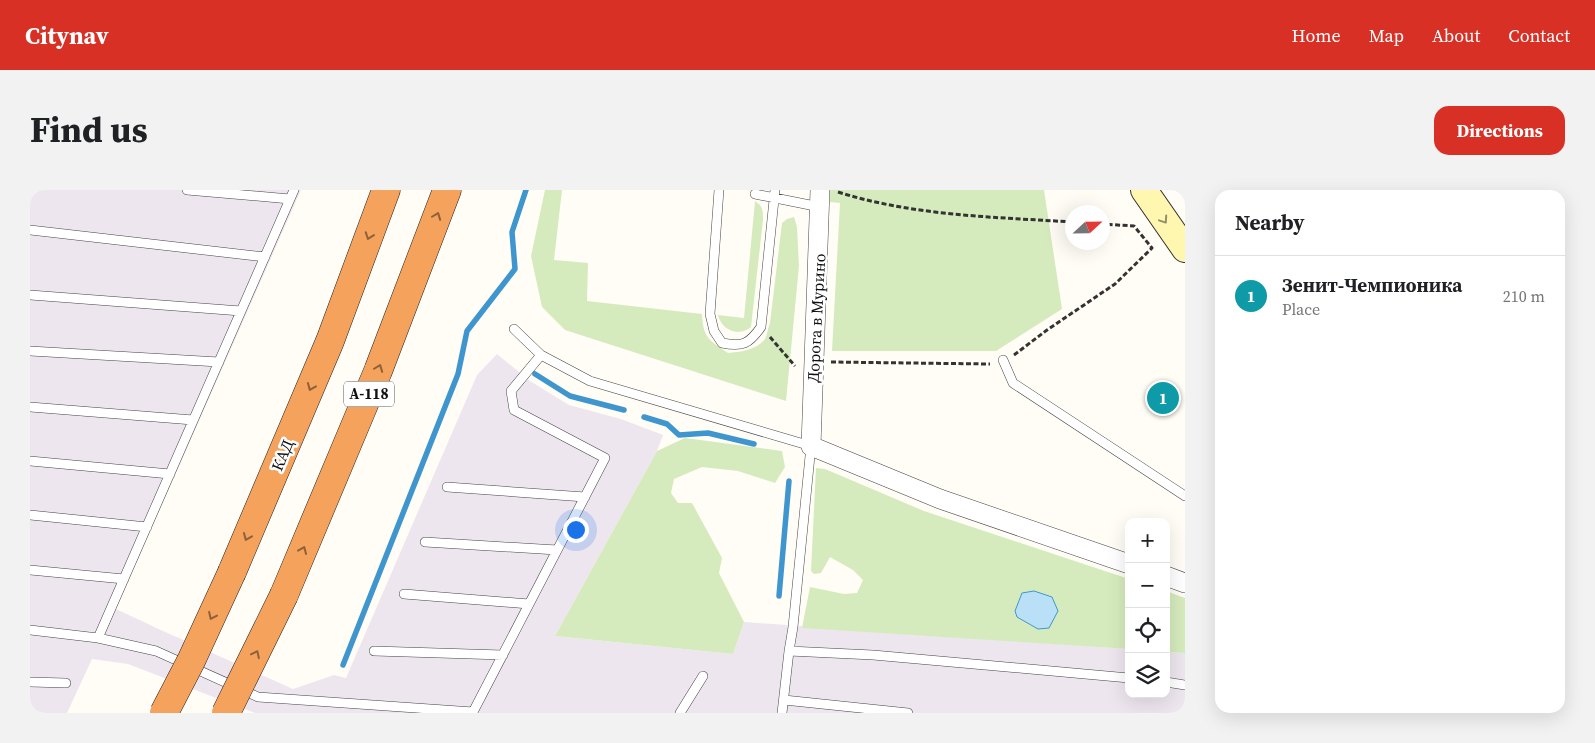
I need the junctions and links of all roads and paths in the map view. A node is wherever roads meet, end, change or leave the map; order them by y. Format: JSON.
{"nodes":[{"id":1,"x":186,"y":190,"type":"edge"},
{"id":2,"x":294,"y":190,"type":"edge"},
{"id":3,"x":386,"y":190,"type":"edge"},
{"id":4,"x":447,"y":190,"type":"edge"},
{"id":5,"x":719,"y":190,"type":"edge"},
{"id":6,"x":834,"y":190,"type":"edge"},
{"id":7,"x":1144,"y":190,"type":"edge"},
{"id":8,"x":756,"y":194,"type":"dead end"},
{"id":9,"x":775,"y":194,"type":"edge"},
{"id":10,"x":290,"y":199,"type":"junction"},
{"id":11,"x":820,"y":199,"type":"edge"},
{"id":12,"x":1065,"y":222,"type":"edge"},
{"id":13,"x":1110,"y":224,"type":"edge"},
{"id":14,"x":30,"y":230,"type":"edge"},
{"id":15,"x":1185,"y":249,"type":"edge"},
{"id":16,"x":265,"y":256,"type":"junction"},
{"id":17,"x":30,"y":295,"type":"edge"},
{"id":18,"x":241,"y":311,"type":"junction"},
{"id":19,"x":761,"y":327,"type":"junction"},
{"id":20,"x":514,"y":330,"type":"dead end"},
{"id":21,"x":30,"y":351,"type":"edge"},
{"id":22,"x":541,"y":355,"type":"junction"},
{"id":23,"x":814,"y":360,"type":"junction"},
{"id":24,"x":1003,"y":360,"type":"junction"},
{"id":25,"x":219,"y":362,"type":"junction"},
{"id":26,"x":795,"y":367,"type":"dead end"},
{"id":27,"x":30,"y":407,"type":"edge"},
{"id":28,"x":194,"y":420,"type":"junction"},
{"id":29,"x":811,"y":446,"type":"junction"},
{"id":30,"x":30,"y":461,"type":"edge"},
{"id":31,"x":170,"y":474,"type":"junction"},
{"id":32,"x":447,"y":487,"type":"dead end"},
{"id":33,"x":1185,"y":496,"type":"edge"},
{"id":34,"x":585,"y":497,"type":"junction"},
{"id":35,"x":30,"y":515,"type":"edge"},
{"id":36,"x":147,"y":527,"type":"junction"},
{"id":37,"x":426,"y":542,"type":"dead end"},
{"id":38,"x":557,"y":550,"type":"junction"},
{"id":39,"x":1126,"y":563,"type":"edge"},
{"id":40,"x":30,"y":570,"type":"edge"},
{"id":41,"x":1170,"y":577,"type":"edge"},
{"id":42,"x":124,"y":579,"type":"junction"},
{"id":43,"x":1185,"y":583,"type":"edge"},
{"id":44,"x":404,"y":594,"type":"dead end"},
{"id":45,"x":529,"y":604,"type":"junction"},
{"id":46,"x":30,"y":630,"type":"edge"},
{"id":47,"x":98,"y":638,"type":"junction"},
{"id":48,"x":374,"y":650,"type":"dead end"},
{"id":49,"x":789,"y":651,"type":"junction"},
{"id":50,"x":503,"y":655,"type":"junction"},
{"id":51,"x":703,"y":676,"type":"dead end"},
{"id":52,"x":1125,"y":678,"type":"edge"},
{"id":53,"x":30,"y":682,"type":"edge"},
{"id":54,"x":66,"y":683,"type":"dead end"},
{"id":55,"x":1170,"y":683,"type":"edge"},
{"id":56,"x":1185,"y":685,"type":"edge"},
{"id":57,"x":784,"y":700,"type":"junction"},
{"id":58,"x":164,"y":713,"type":"edge"},
{"id":59,"x":226,"y":713,"type":"edge"},
{"id":60,"x":680,"y":713,"type":"edge"},
{"id":61,"x":782,"y":713,"type":"edge"},
{"id":62,"x":908,"y":713,"type":"edge"}],
"edges":[{"from":1,"to":10,"type":"lane"},
{"from":2,"to":10,"type":"lane"},
{"from":3,"to":58,"type":"highway","name":"КАД","one_way":true,"bridge":true},
{"from":59,"to":4,"type":"highway","number":"А-118","one_way":true,"bridge":true},
{"from":5,"to":19,"type":"lane"},
{"from":6,"to":12,"type":"path"},
{"from":7,"to":15,"type":"street","one_way":true},
{"from":8,"to":9,"type":"lane"},
{"from":9,"to":11,"type":"lane"},
{"from":9,"to":19,"type":"lane"},
{"from":10,"to":16,"type":"lane"},
{"from":11,"to":23,"type":"street","name":"Дорога в Мурино"},
{"from":13,"to":24,"type":"path"},
{"from":14,"to":16,"type":"lane"},
{"from":16,"to":18,"type":"lane"},
{"from":17,"to":18,"type":"lane"},
{"from":18,"to":25,"type":"lane"},
{"from":19,"to":26,"type":"path"},
{"from":20,"to":22,"type":"lane"},
{"from":21,"to":25,"type":"lane"},
{"from":22,"to":29,"type":"lane"},
{"from":22,"to":34,"type":"lane"},
{"from":23,"to":24,"type":"path"},
{"from":23,"to":29,"type":"street","name":"Дорога в Мурино"},
{"from":24,"to":33,"type":"lane"},
{"from":25,"to":28,"type":"lane"},
{"from":27,"to":28,"type":"lane"},
{"from":28,"to":31,"type":"lane"},
{"from":29,"to":39,"type":"street"},
{"from":29,"to":49,"type":"lane"},
{"from":30,"to":31,"type":"lane"},
{"from":31,"to":36,"type":"lane"},
{"from":32,"to":34,"type":"lane"},
{"from":34,"to":38,"type":"lane"},
{"from":35,"to":36,"type":"lane"},
{"from":36,"to":42,"type":"lane"},
{"from":37,"to":38,"type":"lane"},
{"from":38,"to":45,"type":"lane"},
{"from":40,"to":42,"type":"lane"},
{"from":41,"to":43,"type":"street"},
{"from":42,"to":47,"type":"lane"},
{"from":44,"to":45,"type":"lane"},
{"from":45,"to":50,"type":"lane"},
{"from":46,"to":47,"type":"lane"},
{"from":47,"to":50,"type":"lane"},
{"from":48,"to":50,"type":"lane"},
{"from":49,"to":52,"type":"lane"},
{"from":49,"to":57,"type":"lane"},
{"from":51,"to":60,"type":"lane"},
{"from":53,"to":54,"type":"lane"},
{"from":55,"to":56,"type":"lane"},
{"from":57,"to":61,"type":"lane"},
{"from":57,"to":62,"type":"lane"}]}
